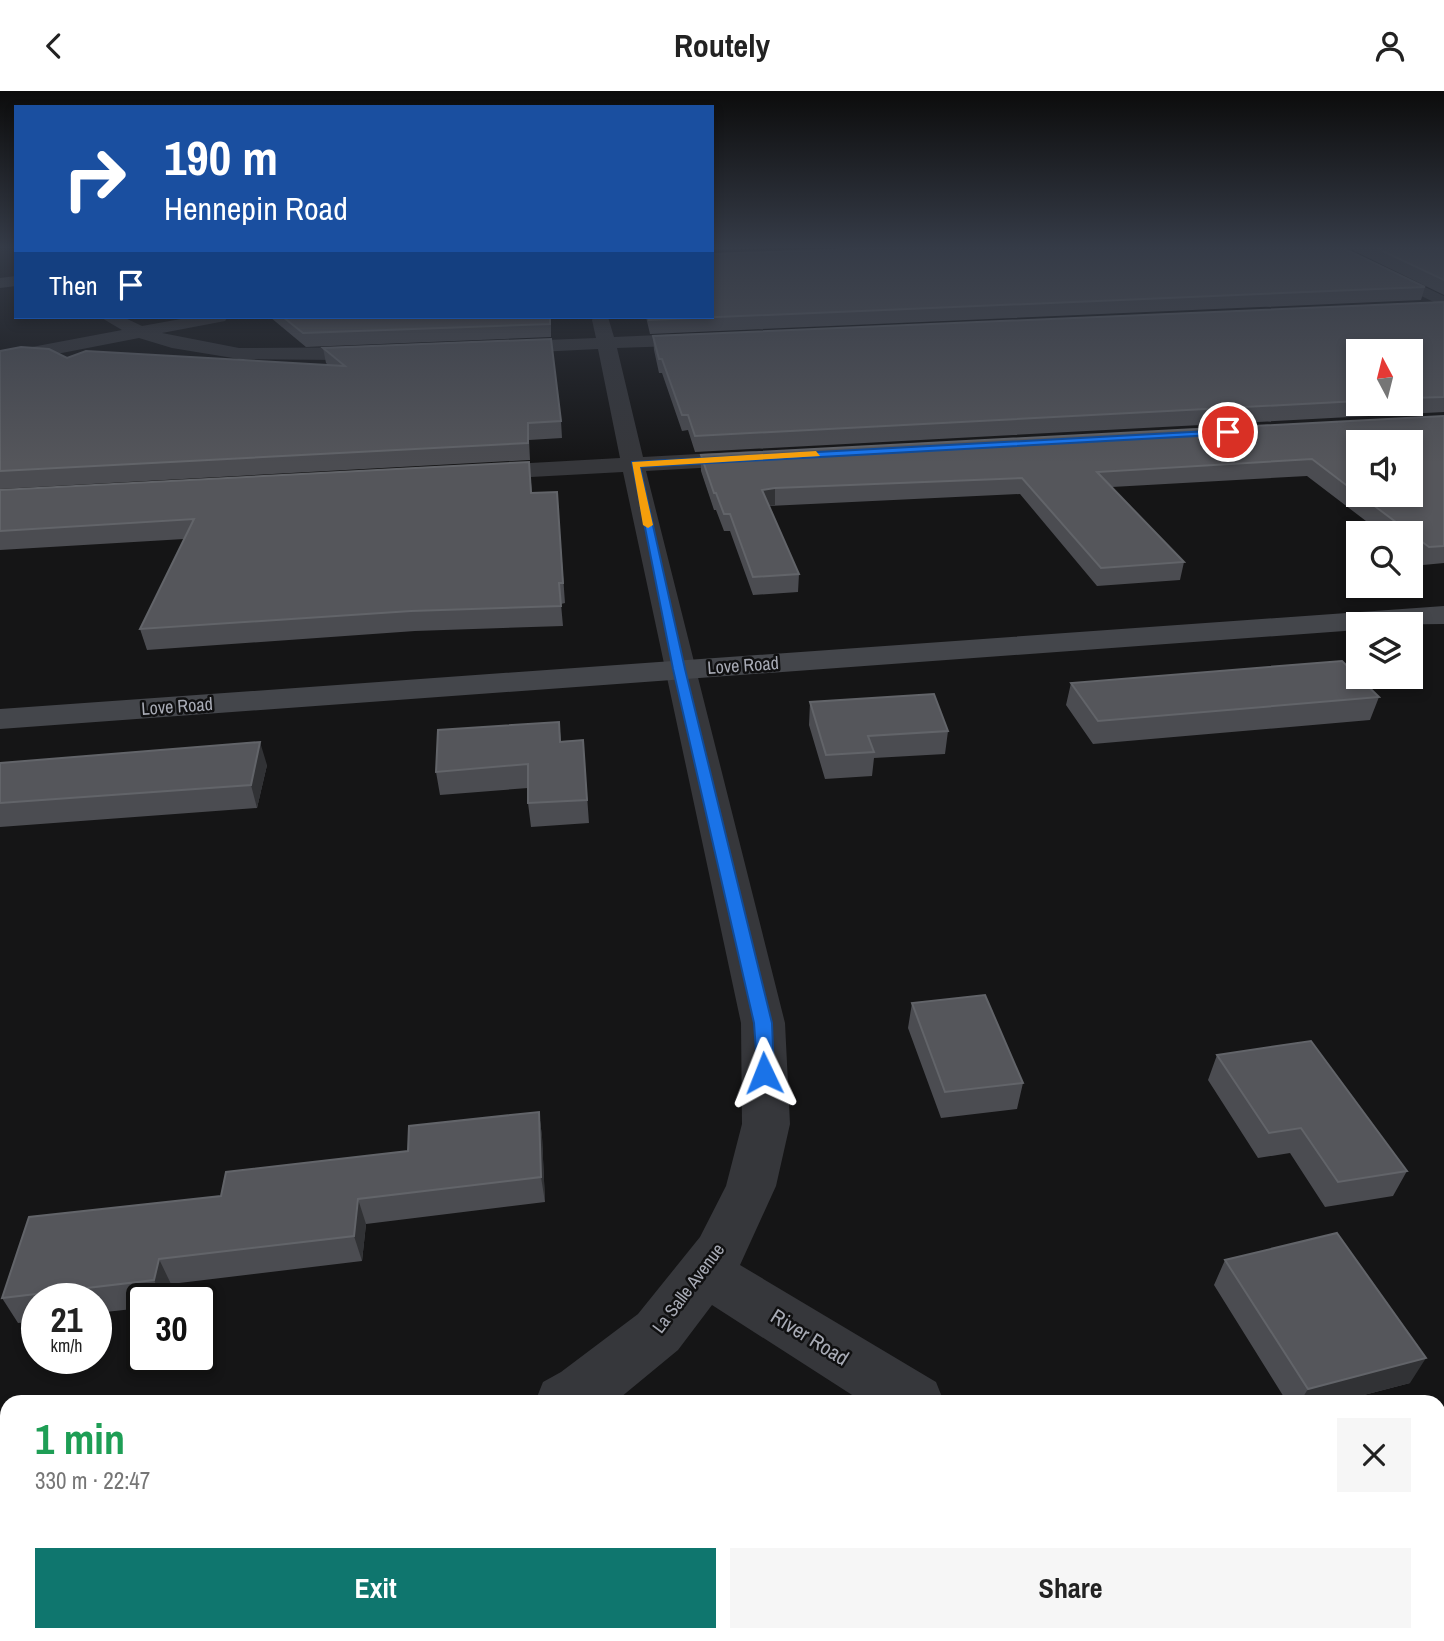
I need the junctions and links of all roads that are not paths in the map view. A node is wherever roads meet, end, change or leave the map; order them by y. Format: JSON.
{"nodes":[{"id":1,"x":113,"y":319,"type":"edge"},
{"id":2,"x":208,"y":319,"type":"edge"},
{"id":3,"x":600,"y":319,"type":"edge"},
{"id":4,"x":136,"y":332,"type":"junction"},
{"id":5,"x":718,"y":338,"type":"edge"},
{"id":6,"x":606,"y":343,"type":"junction"},
{"id":7,"x":484,"y":349,"type":"edge"},
{"id":8,"x":390,"y":353,"type":"edge"},
{"id":9,"x":0,"y":359,"type":"edge"},
{"id":10,"x":769,"y":457,"type":"edge"},
{"id":11,"x":635,"y":464,"type":"junction"},
{"id":12,"x":457,"y":474,"type":"edge"},
{"id":13,"x":1444,"y":615,"type":"edge"},
{"id":14,"x":679,"y":669,"type":"junction"},
{"id":15,"x":0,"y":719,"type":"edge"},
{"id":16,"x":704,"y":1271,"type":"junction"},
{"id":17,"x":577,"y":1395,"type":"edge"},
{"id":18,"x":904,"y":1395,"type":"edge"}],
"edges":[{"from":1,"to":4,"type":"street"},
{"from":2,"to":4,"type":"street"},
{"from":3,"to":6,"type":"street","name":"La Salle Avenue"},
{"from":4,"to":8,"type":"street"},
{"from":4,"to":9,"type":"street"},
{"from":5,"to":6,"type":"street"},
{"from":6,"to":7,"type":"street"},
{"from":6,"to":11,"type":"street","name":"La Salle Avenue"},
{"from":10,"to":11,"type":"street"},
{"from":11,"to":12,"type":"street"},
{"from":11,"to":14,"type":"street","name":"La Salle Avenue"},
{"from":13,"to":14,"type":"street","name":"Love Road"},
{"from":14,"to":15,"type":"street","name":"Love Road"},
{"from":14,"to":16,"type":"street","name":"La Salle Avenue"},
{"from":16,"to":17,"type":"street","name":"La Salle Avenue"},
{"from":16,"to":18,"type":"street","name":"River Road"}]}
